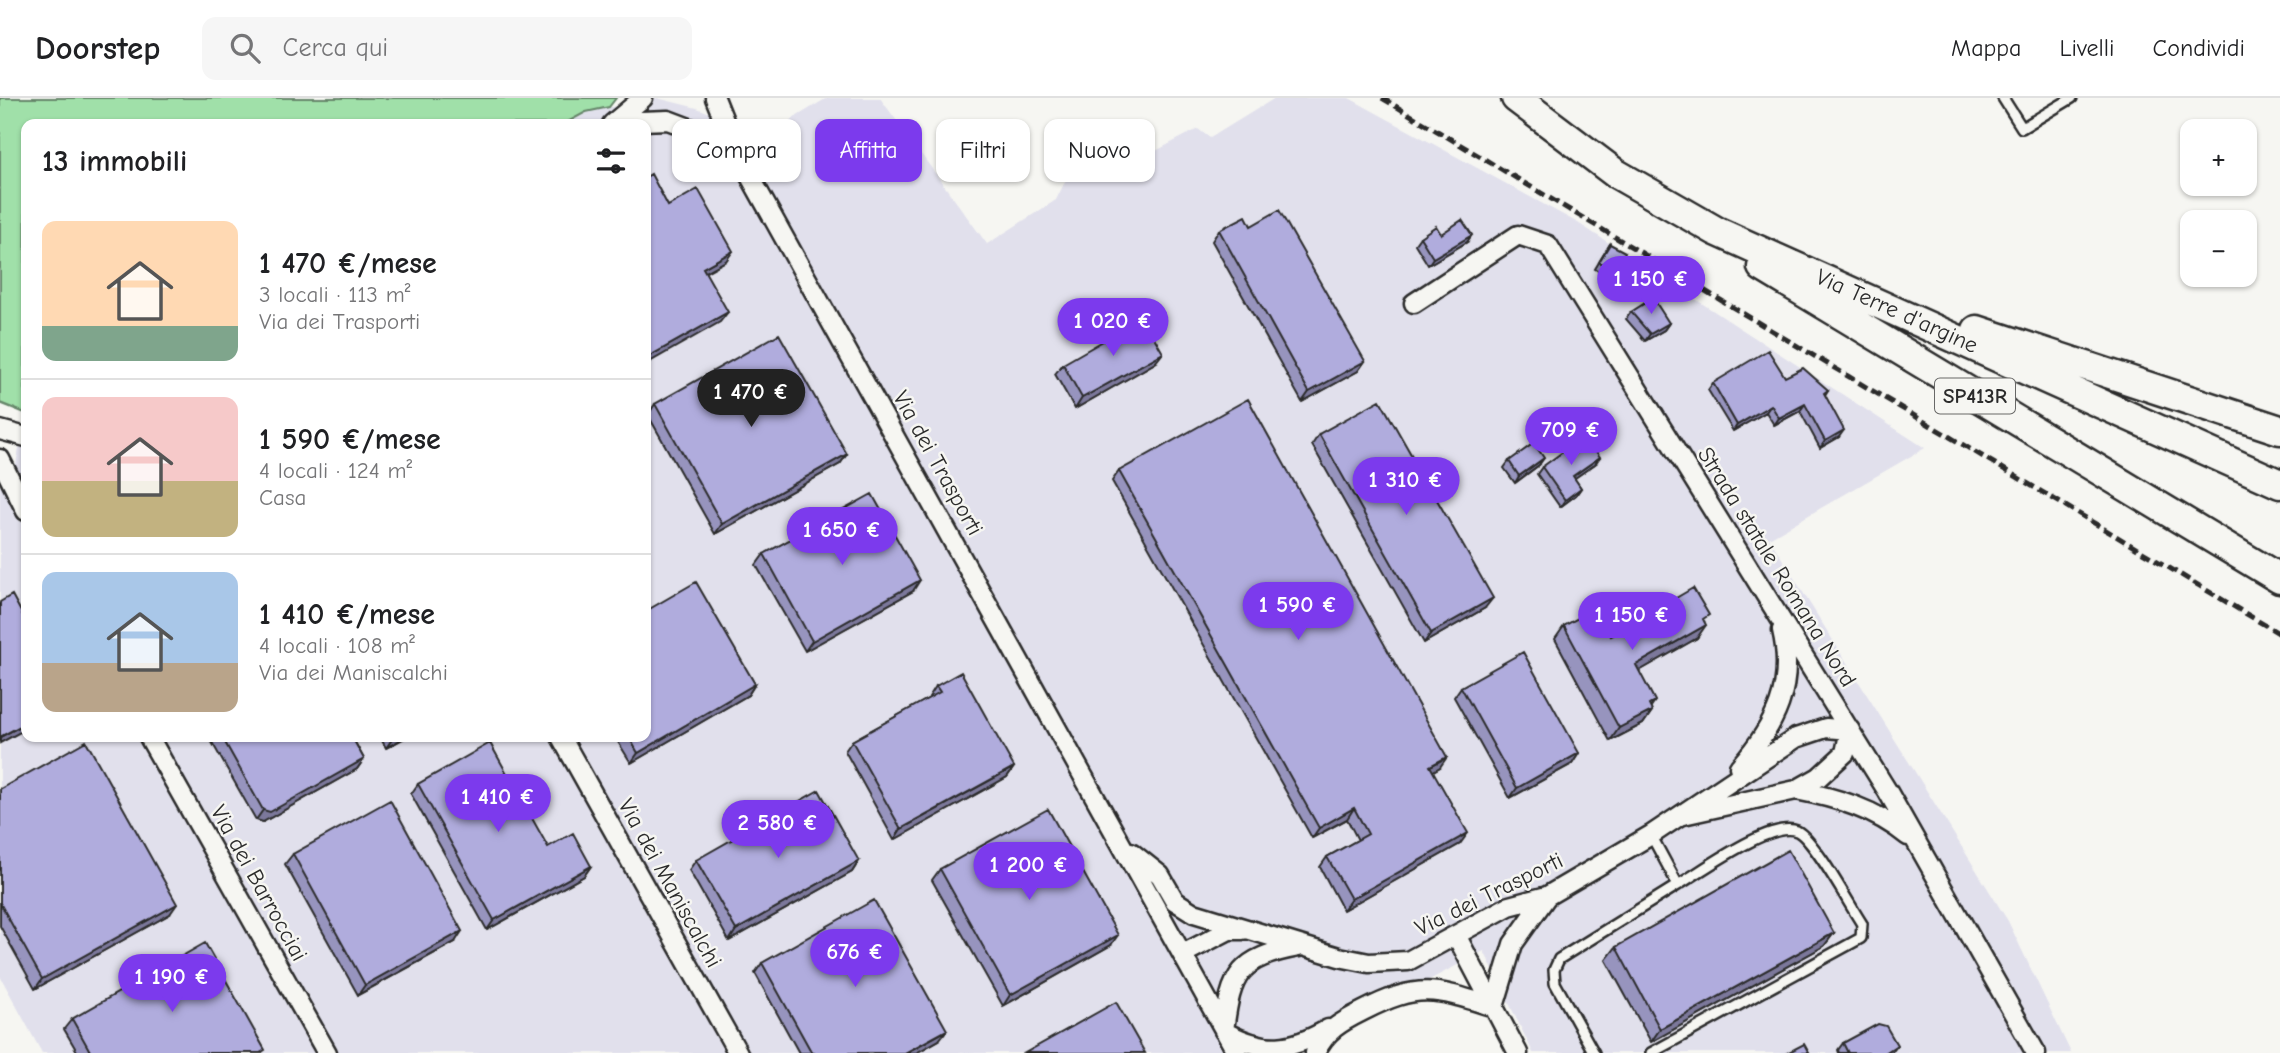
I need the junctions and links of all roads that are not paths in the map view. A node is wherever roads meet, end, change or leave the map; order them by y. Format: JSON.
{"nodes":[{"id":1,"x":643,"y":98,"type":"edge"},
{"id":2,"x":715,"y":98,"type":"edge"},
{"id":3,"x":2003,"y":98,"type":"edge"},
{"id":4,"x":2072,"y":98,"type":"edge"},
{"id":5,"x":1523,"y":104,"type":"edge"},
{"id":6,"x":618,"y":119,"type":"edge"},
{"id":7,"x":723,"y":119,"type":"edge"},
{"id":8,"x":651,"y":121,"type":"edge"},
{"id":9,"x":672,"y":122,"type":"edge"},
{"id":10,"x":753,"y":182,"type":"edge"},
{"id":11,"x":1672,"y":208,"type":"junction"},
{"id":12,"x":1838,"y":284,"type":"junction"},
{"id":13,"x":1414,"y":303,"type":"dead end"},
{"id":14,"x":0,"y":430,"type":"edge"},
{"id":15,"x":2280,"y":430,"type":"edge"},
{"id":16,"x":21,"y":436,"type":"edge"},
{"id":17,"x":0,"y":459,"type":"edge"},
{"id":18,"x":2280,"y":484,"type":"edge"},
{"id":19,"x":21,"y":501,"type":"edge"},
{"id":20,"x":2280,"y":579,"type":"edge"},
{"id":21,"x":1779,"y":617,"type":"junction"},
{"id":22,"x":1850,"y":730,"type":"junction"},
{"id":23,"x":152,"y":742,"type":"edge"},
{"id":24,"x":564,"y":742,"type":"edge"},
{"id":25,"x":1722,"y":787,"type":"junction"},
{"id":26,"x":1796,"y":790,"type":"junction"},
{"id":27,"x":1683,"y":814,"type":"junction"},
{"id":28,"x":1651,"y":835,"type":"junction"},
{"id":29,"x":1917,"y":844,"type":"junction"},
{"id":30,"x":1126,"y":848,"type":"junction"},
{"id":31,"x":1678,"y":885,"type":"junction"},
{"id":32,"x":1547,"y":896,"type":"junction"},
{"id":33,"x":1250,"y":930,"type":"junction"},
{"id":34,"x":1457,"y":936,"type":"junction"},
{"id":35,"x":1302,"y":947,"type":"junction"},
{"id":36,"x":1182,"y":954,"type":"junction"},
{"id":37,"x":1494,"y":1007,"type":"junction"},
{"id":38,"x":1335,"y":1025,"type":"junction"},
{"id":39,"x":1224,"y":1031,"type":"junction"},
{"id":40,"x":327,"y":1053,"type":"edge"},
{"id":41,"x":737,"y":1053,"type":"edge"},
{"id":42,"x":1237,"y":1053,"type":"edge"},
{"id":43,"x":1315,"y":1053,"type":"edge"},
{"id":44,"x":1518,"y":1053,"type":"edge"},
{"id":45,"x":1594,"y":1053,"type":"edge"},
{"id":46,"x":1651,"y":1053,"type":"edge"},
{"id":47,"x":2036,"y":1053,"type":"edge"}],
"edges":[{"from":1,"to":6,"type":"street"},
{"from":2,"to":7,"type":"street","name":"Via dei Trasporti"},
{"from":3,"to":4,"type":"lane"},
{"from":5,"to":11,"type":"main road","name":"Via Terre d'argine","number":"SP413R"},
{"from":8,"to":9,"type":"street"},
{"from":10,"to":30,"type":"street","name":"Via dei Trasporti"},
{"from":11,"to":12,"type":"main road","name":"Via Terre d'argine","number":"SP413R"},
{"from":11,"to":20,"type":"main road","number":"SP413R"},
{"from":12,"to":15,"type":"main road","number":"SP413R"},
{"from":12,"to":18,"type":"main road","name":"Via Terre d'argine","number":"SP413R"},
{"from":13,"to":21,"type":"street","name":"Strada statale Romana Nord"},
{"from":14,"to":16,"type":"street"},
{"from":17,"to":19,"type":"street"},
{"from":21,"to":22,"type":"street","name":"Strada statale Romana Nord"},
{"from":21,"to":25,"type":"street","name":"Via dei Trasporti"},
{"from":22,"to":25,"type":"street","name":"Via dei Trasporti"},
{"from":22,"to":26,"type":"street","name":"Via dei Trasporti"},
{"from":22,"to":29,"type":"street","name":"Strada statale Romana Nord"},
{"from":23,"to":40,"type":"street","name":"Via dei Barrocciai"},
{"from":24,"to":41,"type":"street","name":"Via dei Maniscalchi"},
{"from":25,"to":27,"type":"street","name":"Via dei Trasporti"},
{"from":26,"to":27,"type":"street","name":"Via dei Trasporti"},
{"from":26,"to":29,"type":"street","name":"Via dei Trasporti"},
{"from":27,"to":28,"type":"street","name":"Via dei Trasporti"},
{"from":28,"to":31,"type":"lane"},
{"from":28,"to":32,"type":"street","name":"Via dei Trasporti"},
{"from":29,"to":47,"type":"street","name":"Strada statale Romana Nord"},
{"from":30,"to":33,"type":"street","name":"Via dei Trasporti"},
{"from":30,"to":36,"type":"street","name":"Via dei Trasporti"},
{"from":31,"to":45,"type":"lane"},
{"from":31,"to":46,"type":"lane"},
{"from":32,"to":34,"type":"street","name":"Via dei Trasporti"},
{"from":32,"to":37,"type":"street"},
{"from":33,"to":35,"type":"street","name":"Via dei Trasporti"},
{"from":33,"to":36,"type":"street","name":"Via dei Trasporti"},
{"from":34,"to":35,"type":"street","name":"Via dei Trasporti"},
{"from":34,"to":37,"type":"street"},
{"from":35,"to":39,"type":"street","name":"Via dei Trasporti"},
{"from":36,"to":39,"type":"street","name":"Via dei Trasporti"},
{"from":37,"to":38,"type":"street"},
{"from":37,"to":44,"type":"street"},
{"from":38,"to":39,"type":"street"},
{"from":38,"to":43,"type":"street"},
{"from":39,"to":42,"type":"street"}]}
